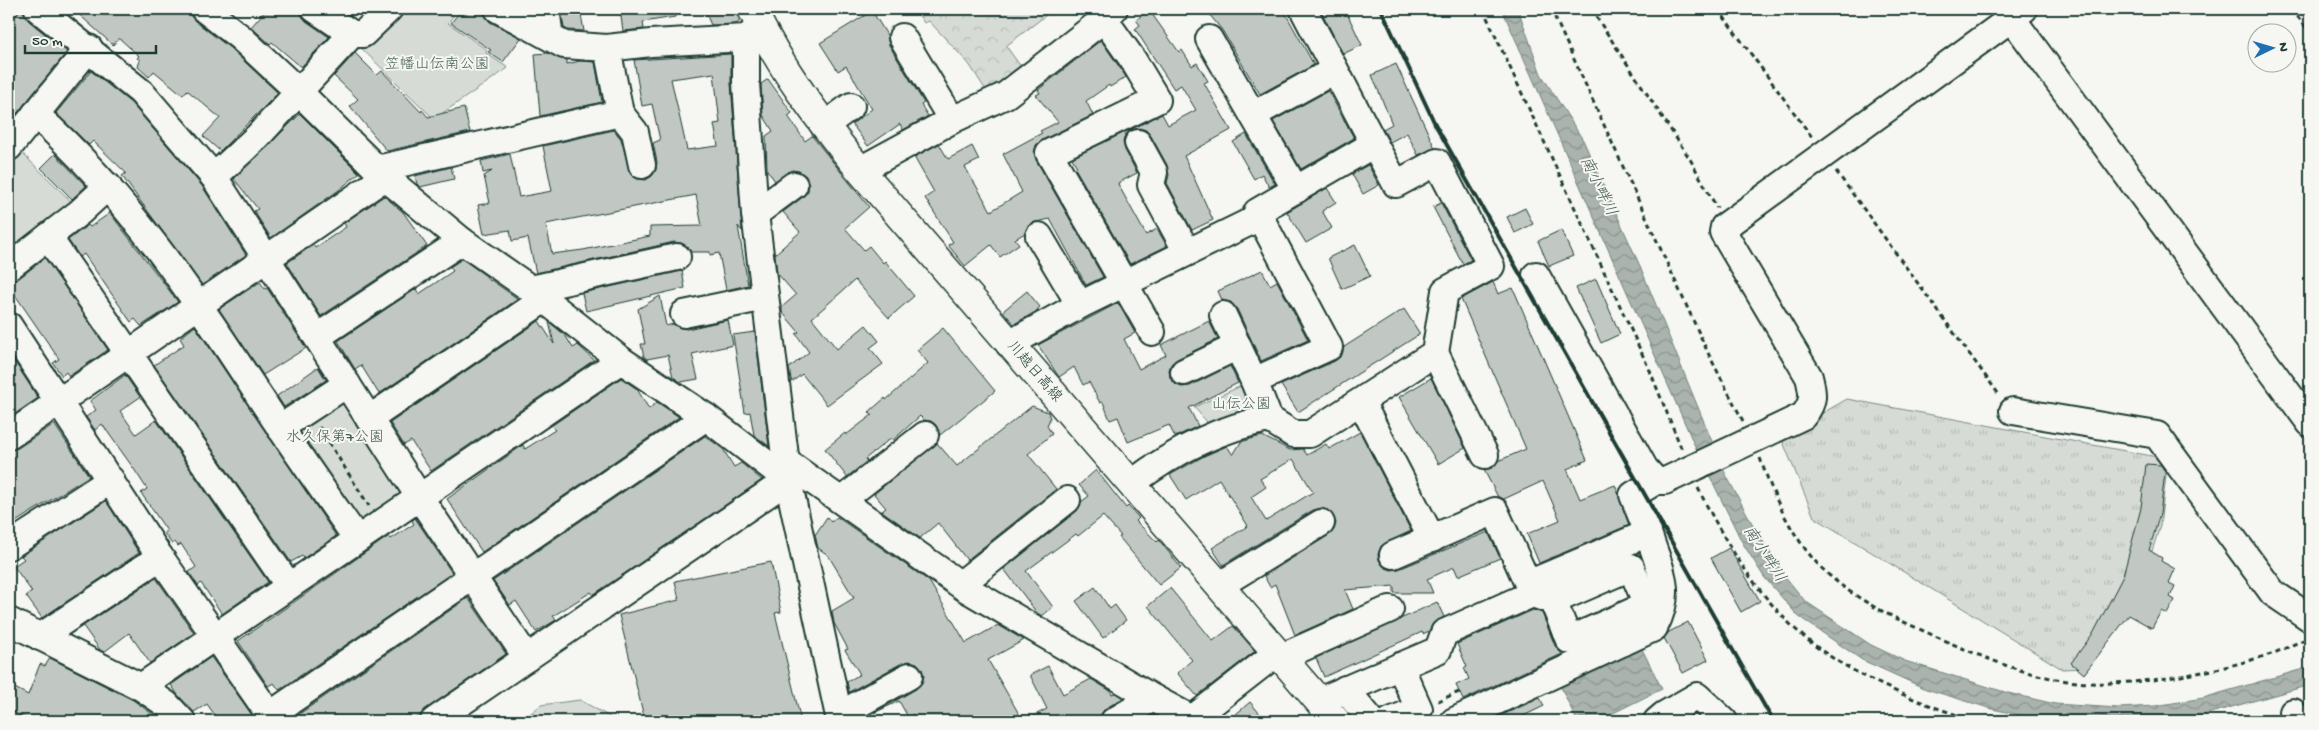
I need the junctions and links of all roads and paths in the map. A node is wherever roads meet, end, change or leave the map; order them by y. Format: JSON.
{"nodes":[{"id":1,"x":38,"y":9,"type":"edge"},
{"id":2,"x":204,"y":9,"type":"edge"},
{"id":3,"x":316,"y":9,"type":"edge"},
{"id":4,"x":389,"y":9,"type":"edge"},
{"id":5,"x":546,"y":9,"type":"edge"},
{"id":6,"x":1303,"y":9,"type":"edge"},
{"id":7,"x":1483,"y":9,"type":"edge"},
{"id":8,"x":1551,"y":9,"type":"edge"},
{"id":9,"x":1592,"y":9,"type":"edge"},
{"id":10,"x":1718,"y":9,"type":"edge"},
{"id":11,"x":2292,"y":9,"type":"edge"},
{"id":12,"x":503,"y":10,"type":"edge"},
{"id":13,"x":2013,"y":12,"type":"edge"},
{"id":14,"x":1109,"y":14,"type":"edge"},
{"id":15,"x":753,"y":24,"type":"edge"},
{"id":16,"x":2310,"y":33,"type":"edge"},
{"id":17,"x":352,"y":34,"type":"junction"},
{"id":18,"x":550,"y":37,"type":"junction"},
{"id":19,"x":902,"y":37,"type":"dead end"},
{"id":20,"x":1209,"y":39,"type":"dead end"},
{"id":21,"x":89,"y":48,"type":"junction"},
{"id":22,"x":608,"y":48,"type":"junction"},
{"id":23,"x":1335,"y":70,"type":"junction"},
{"id":24,"x":298,"y":91,"type":"junction"},
{"id":25,"x":852,"y":106,"type":"dead end"},
{"id":26,"x":620,"y":113,"type":"junction"},
{"id":27,"x":35,"y":114,"type":"junction"},
{"id":28,"x":1253,"y":115,"type":"junction"},
{"id":29,"x":952,"y":120,"type":"junction"},
{"id":30,"x":824,"y":126,"type":"junction"},
{"id":31,"x":1138,"y":143,"type":"dead end"},
{"id":32,"x":1374,"y":144,"type":"junction"},
{"id":33,"x":9,"y":148,"type":"edge"},
{"id":34,"x":1824,"y":153,"type":"junction"},
{"id":35,"x":642,"y":165,"type":"dead end"},
{"id":36,"x":860,"y":170,"type":"junction"},
{"id":37,"x":381,"y":173,"type":"junction"},
{"id":38,"x":214,"y":177,"type":"junction"},
{"id":39,"x":794,"y":185,"type":"dead end"},
{"id":40,"x":108,"y":186,"type":"junction"},
{"id":41,"x":1296,"y":190,"type":"junction"},
{"id":42,"x":755,"y":214,"type":"junction"},
{"id":43,"x":1260,"y":217,"type":"junction"},
{"id":44,"x":1726,"y":224,"type":"junction"},
{"id":45,"x":1040,"y":236,"type":"dead end"},
{"id":46,"x":48,"y":237,"type":"junction"},
{"id":47,"x":462,"y":241,"type":"junction"},
{"id":48,"x":1187,"y":252,"type":"junction"},
{"id":49,"x":677,"y":258,"type":"dead end"},
{"id":50,"x":266,"y":260,"type":"junction"},
{"id":51,"x":9,"y":267,"type":"edge"},
{"id":52,"x":1536,"y":275,"type":"dead end"},
{"id":53,"x":1123,"y":283,"type":"junction"},
{"id":54,"x":537,"y":295,"type":"junction"},
{"id":55,"x":765,"y":297,"type":"junction"},
{"id":56,"x":1080,"y":304,"type":"junction"},
{"id":57,"x":200,"y":305,"type":"junction"},
{"id":58,"x":684,"y":314,"type":"dead end"},
{"id":59,"x":1223,"y":315,"type":"dead end"},
{"id":60,"x":9,"y":326,"type":"edge"},
{"id":61,"x":1152,"y":332,"type":"dead end"},
{"id":62,"x":317,"y":337,"type":"junction"},
{"id":63,"x":1009,"y":344,"type":"junction"},
{"id":64,"x":1238,"y":346,"type":"junction"},
{"id":65,"x":128,"y":352,"type":"junction"},
{"id":66,"x":1435,"y":353,"type":"junction"},
{"id":67,"x":621,"y":360,"type":"junction"},
{"id":68,"x":1184,"y":372,"type":"dead end"},
{"id":69,"x":1254,"y":381,"type":"junction"},
{"id":70,"x":347,"y":384,"type":"junction"},
{"id":71,"x":1361,"y":402,"type":"junction"},
{"id":72,"x":59,"y":403,"type":"junction"},
{"id":73,"x":308,"y":410,"type":"junction"},
{"id":74,"x":2013,"y":411,"type":"joint"},
{"id":75,"x":706,"y":417,"type":"junction"},
{"id":76,"x":369,"y":419,"type":"junction"},
{"id":77,"x":1269,"y":419,"type":"junction"},
{"id":78,"x":2310,"y":423,"type":"edge"},
{"id":79,"x":280,"y":428,"type":"junction"},
{"id":80,"x":925,"y":435,"type":"dead end"},
{"id":81,"x":9,"y":436,"type":"edge"},
{"id":82,"x":1750,"y":441,"type":"junction"},
{"id":83,"x":1485,"y":454,"type":"dead end"},
{"id":84,"x":1693,"y":468,"type":"junction"},
{"id":85,"x":787,"y":471,"type":"junction"},
{"id":86,"x":111,"y":480,"type":"junction"},
{"id":87,"x":1656,"y":481,"type":"junction"},
{"id":88,"x":1132,"y":483,"type":"junction"},
{"id":89,"x":420,"y":498,"type":"junction"},
{"id":90,"x":842,"y":500,"type":"junction"},
{"id":91,"x":1067,"y":500,"type":"dead end"},
{"id":92,"x":1321,"y":522,"type":"dead end"},
{"id":93,"x":381,"y":524,"type":"junction"},
{"id":94,"x":1648,"y":533,"type":"junction"},
{"id":95,"x":1432,"y":539,"type":"junction"},
{"id":96,"x":357,"y":540,"type":"junction"},
{"id":97,"x":9,"y":546,"type":"edge"},
{"id":98,"x":1393,"y":555,"type":"dead end"},
{"id":99,"x":160,"y":557,"type":"junction"},
{"id":100,"x":472,"y":577,"type":"junction"},
{"id":101,"x":961,"y":584,"type":"junction"},
{"id":102,"x":1528,"y":584,"type":"junction"},
{"id":103,"x":1220,"y":585,"type":"junction"},
{"id":104,"x":289,"y":586,"type":"junction"},
{"id":105,"x":1552,"y":601,"type":"dead end"},
{"id":106,"x":1473,"y":607,"type":"dead end"},
{"id":107,"x":1390,"y":609,"type":"dead end"},
{"id":108,"x":2310,"y":618,"type":"edge"},
{"id":109,"x":9,"y":622,"type":"edge"},
{"id":110,"x":216,"y":636,"type":"junction"},
{"id":111,"x":40,"y":637,"type":"junction"},
{"id":112,"x":2310,"y":638,"type":"edge"},
{"id":113,"x":1280,"y":655,"type":"junction"},
{"id":114,"x":527,"y":658,"type":"junction"},
{"id":115,"x":1400,"y":666,"type":"junction"},
{"id":116,"x":909,"y":676,"type":"dead end"},
{"id":117,"x":141,"y":687,"type":"junction"},
{"id":118,"x":1345,"y":690,"type":"junction"},
{"id":119,"x":1153,"y":698,"type":"junction"},
{"id":120,"x":1319,"y":700,"type":"junction"},
{"id":121,"x":272,"y":718,"type":"edge"},
{"id":122,"x":839,"y":718,"type":"edge"},
{"id":123,"x":182,"y":721,"type":"edge"},
{"id":124,"x":434,"y":721,"type":"edge"},
{"id":125,"x":1114,"y":721,"type":"edge"},
{"id":126,"x":1336,"y":721,"type":"edge"},
{"id":127,"x":1372,"y":721,"type":"edge"},
{"id":128,"x":1390,"y":721,"type":"edge"},
{"id":129,"x":1454,"y":721,"type":"edge"},
{"id":130,"x":1657,"y":721,"type":"edge"},
{"id":131,"x":1724,"y":721,"type":"edge"},
{"id":132,"x":1975,"y":721,"type":"edge"}],
"edges":[{"from":1,"to":21,"type":"street"},
{"from":2,"to":24,"type":"street"},
{"from":3,"to":17,"type":"street"},
{"from":4,"to":17,"type":"street"},
{"from":5,"to":18,"type":"street"},
{"from":6,"to":23,"type":"street"},
{"from":7,"to":84,"type":"path"},
{"from":8,"to":82,"type":"path"},
{"from":9,"to":44,"type":"path"},
{"from":10,"to":34,"type":"path"},
{"from":11,"to":16,"type":"path"},
{"from":12,"to":18,"type":"street"},
{"from":13,"to":34,"type":"street"},
{"from":13,"to":78,"type":"street"},
{"from":14,"to":29,"type":"street"},
{"from":14,"to":53,"type":"street"},
{"from":15,"to":22,"type":"street"},
{"from":15,"to":30,"type":"main road","name":"川越日高線"},
{"from":15,"to":42,"type":"street"},
{"from":17,"to":24,"type":"street"},
{"from":18,"to":22,"type":"street"},
{"from":19,"to":29,"type":"street"},
{"from":20,"to":28,"type":"street"},
{"from":21,"to":27,"type":"street"},
{"from":21,"to":38,"type":"street"},
{"from":22,"to":26,"type":"street"},
{"from":23,"to":28,"type":"street"},
{"from":23,"to":32,"type":"street"},
{"from":24,"to":37,"type":"street"},
{"from":24,"to":38,"type":"street"},
{"from":25,"to":30,"type":"street"},
{"from":26,"to":35,"type":"street"},
{"from":26,"to":37,"type":"street"},
{"from":27,"to":33,"type":"street"},
{"from":27,"to":40,"type":"street"},
{"from":28,"to":41,"type":"street"},
{"from":29,"to":36,"type":"street"},
{"from":30,"to":36,"type":"main road","name":"川越日高線"},
{"from":31,"to":48,"type":"street"},
{"from":32,"to":41,"type":"street"},
{"from":32,"to":66,"type":"street"},
{"from":34,"to":44,"type":"street"},
{"from":34,"to":74,"type":"path"},
{"from":36,"to":63,"type":"main road","name":"川越日高線"},
{"from":37,"to":47,"type":"street"},
{"from":37,"to":50,"type":"street"},
{"from":38,"to":50,"type":"street"},
{"from":39,"to":42,"type":"street"},
{"from":40,"to":46,"type":"street"},
{"from":40,"to":57,"type":"street"},
{"from":41,"to":43,"type":"street"},
{"from":42,"to":55,"type":"street"},
{"from":43,"to":48,"type":"street"},
{"from":43,"to":69,"type":"street"},
{"from":44,"to":82,"type":"street"},
{"from":45,"to":56,"type":"street"},
{"from":46,"to":51,"type":"street"},
{"from":46,"to":65,"type":"street"},
{"from":47,"to":54,"type":"street"},
{"from":47,"to":62,"type":"street"},
{"from":48,"to":53,"type":"street"},
{"from":49,"to":54,"type":"street"},
{"from":50,"to":57,"type":"street"},
{"from":50,"to":62,"type":"street"},
{"from":52,"to":87,"type":"street"},
{"from":53,"to":56,"type":"street"},
{"from":53,"to":61,"type":"street"},
{"from":54,"to":67,"type":"street"},
{"from":54,"to":76,"type":"street"},
{"from":55,"to":58,"type":"street"},
{"from":55,"to":85,"type":"street"},
{"from":56,"to":63,"type":"street"},
{"from":57,"to":65,"type":"street"},
{"from":57,"to":79,"type":"street"},
{"from":59,"to":64,"type":"street"},
{"from":60,"to":72,"type":"street"},
{"from":62,"to":70,"type":"street"},
{"from":63,"to":88,"type":"main road","name":"川越日高線"},
{"from":64,"to":68,"type":"street"},
{"from":64,"to":69,"type":"street"},
{"from":65,"to":72,"type":"street"},
{"from":65,"to":104,"type":"street"},
{"from":66,"to":71,"type":"street"},
{"from":66,"to":83,"type":"street"},
{"from":67,"to":75,"type":"street"},
{"from":67,"to":89,"type":"street"},
{"from":69,"to":77,"type":"street"},
{"from":70,"to":73,"type":"street"},
{"from":70,"to":76,"type":"street"},
{"from":71,"to":77,"type":"street"},
{"from":71,"to":95,"type":"street"},
{"from":72,"to":81,"type":"street"},
{"from":72,"to":86,"type":"street"},
{"from":73,"to":79,"type":"street"},
{"from":73,"to":93,"type":"path"},
{"from":74,"to":108,"type":"street"},
{"from":75,"to":85,"type":"street"},
{"from":75,"to":100,"type":"street"},
{"from":76,"to":89,"type":"street"},
{"from":77,"to":88,"type":"street"},
{"from":79,"to":96,"type":"street"},
{"from":80,"to":90,"type":"street"},
{"from":82,"to":84,"type":"street"},
{"from":82,"to":112,"type":"path"},
{"from":84,"to":87,"type":"street"},
{"from":84,"to":132,"type":"path"},
{"from":85,"to":90,"type":"street"},
{"from":85,"to":114,"type":"street"},
{"from":85,"to":122,"type":"street"},
{"from":86,"to":97,"type":"street"},
{"from":86,"to":99,"type":"street"},
{"from":87,"to":94,"type":"street"},
{"from":88,"to":103,"type":"main road","name":"川越日高線"},
{"from":89,"to":93,"type":"street"},
{"from":89,"to":100,"type":"street"},
{"from":90,"to":101,"type":"street"},
{"from":91,"to":101,"type":"street"},
{"from":92,"to":103,"type":"street"},
{"from":93,"to":96,"type":"street"},
{"from":94,"to":102,"type":"street"},
{"from":94,"to":129,"type":"street"},
{"from":95,"to":98,"type":"street"},
{"from":95,"to":102,"type":"street"},
{"from":96,"to":104,"type":"street"},
{"from":99,"to":110,"type":"street"},
{"from":99,"to":111,"type":"street"},
{"from":100,"to":114,"type":"street"},
{"from":100,"to":121,"type":"street"},
{"from":101,"to":119,"type":"street"},
{"from":102,"to":106,"type":"street"},
{"from":103,"to":113,"type":"main road","name":"川越日高線"},
{"from":104,"to":110,"type":"street"},
{"from":105,"to":115,"type":"street"},
{"from":107,"to":113,"type":"street"},
{"from":109,"to":111,"type":"street"},
{"from":110,"to":117,"type":"street"},
{"from":110,"to":121,"type":"street"},
{"from":111,"to":117,"type":"street"},
{"from":113,"to":119,"type":"street"},
{"from":113,"to":120,"type":"main road","name":"川越日高線"},
{"from":114,"to":124,"type":"street"},
{"from":115,"to":118,"type":"street"},
{"from":115,"to":128,"type":"street"},
{"from":116,"to":122,"type":"street"},
{"from":117,"to":123,"type":"street"},
{"from":118,"to":120,"type":"street"},
{"from":118,"to":127,"type":"street"},
{"from":119,"to":125,"type":"street"},
{"from":120,"to":126,"type":"main road","name":"川越日高線"},
{"from":130,"to":131,"type":"street"}]}
